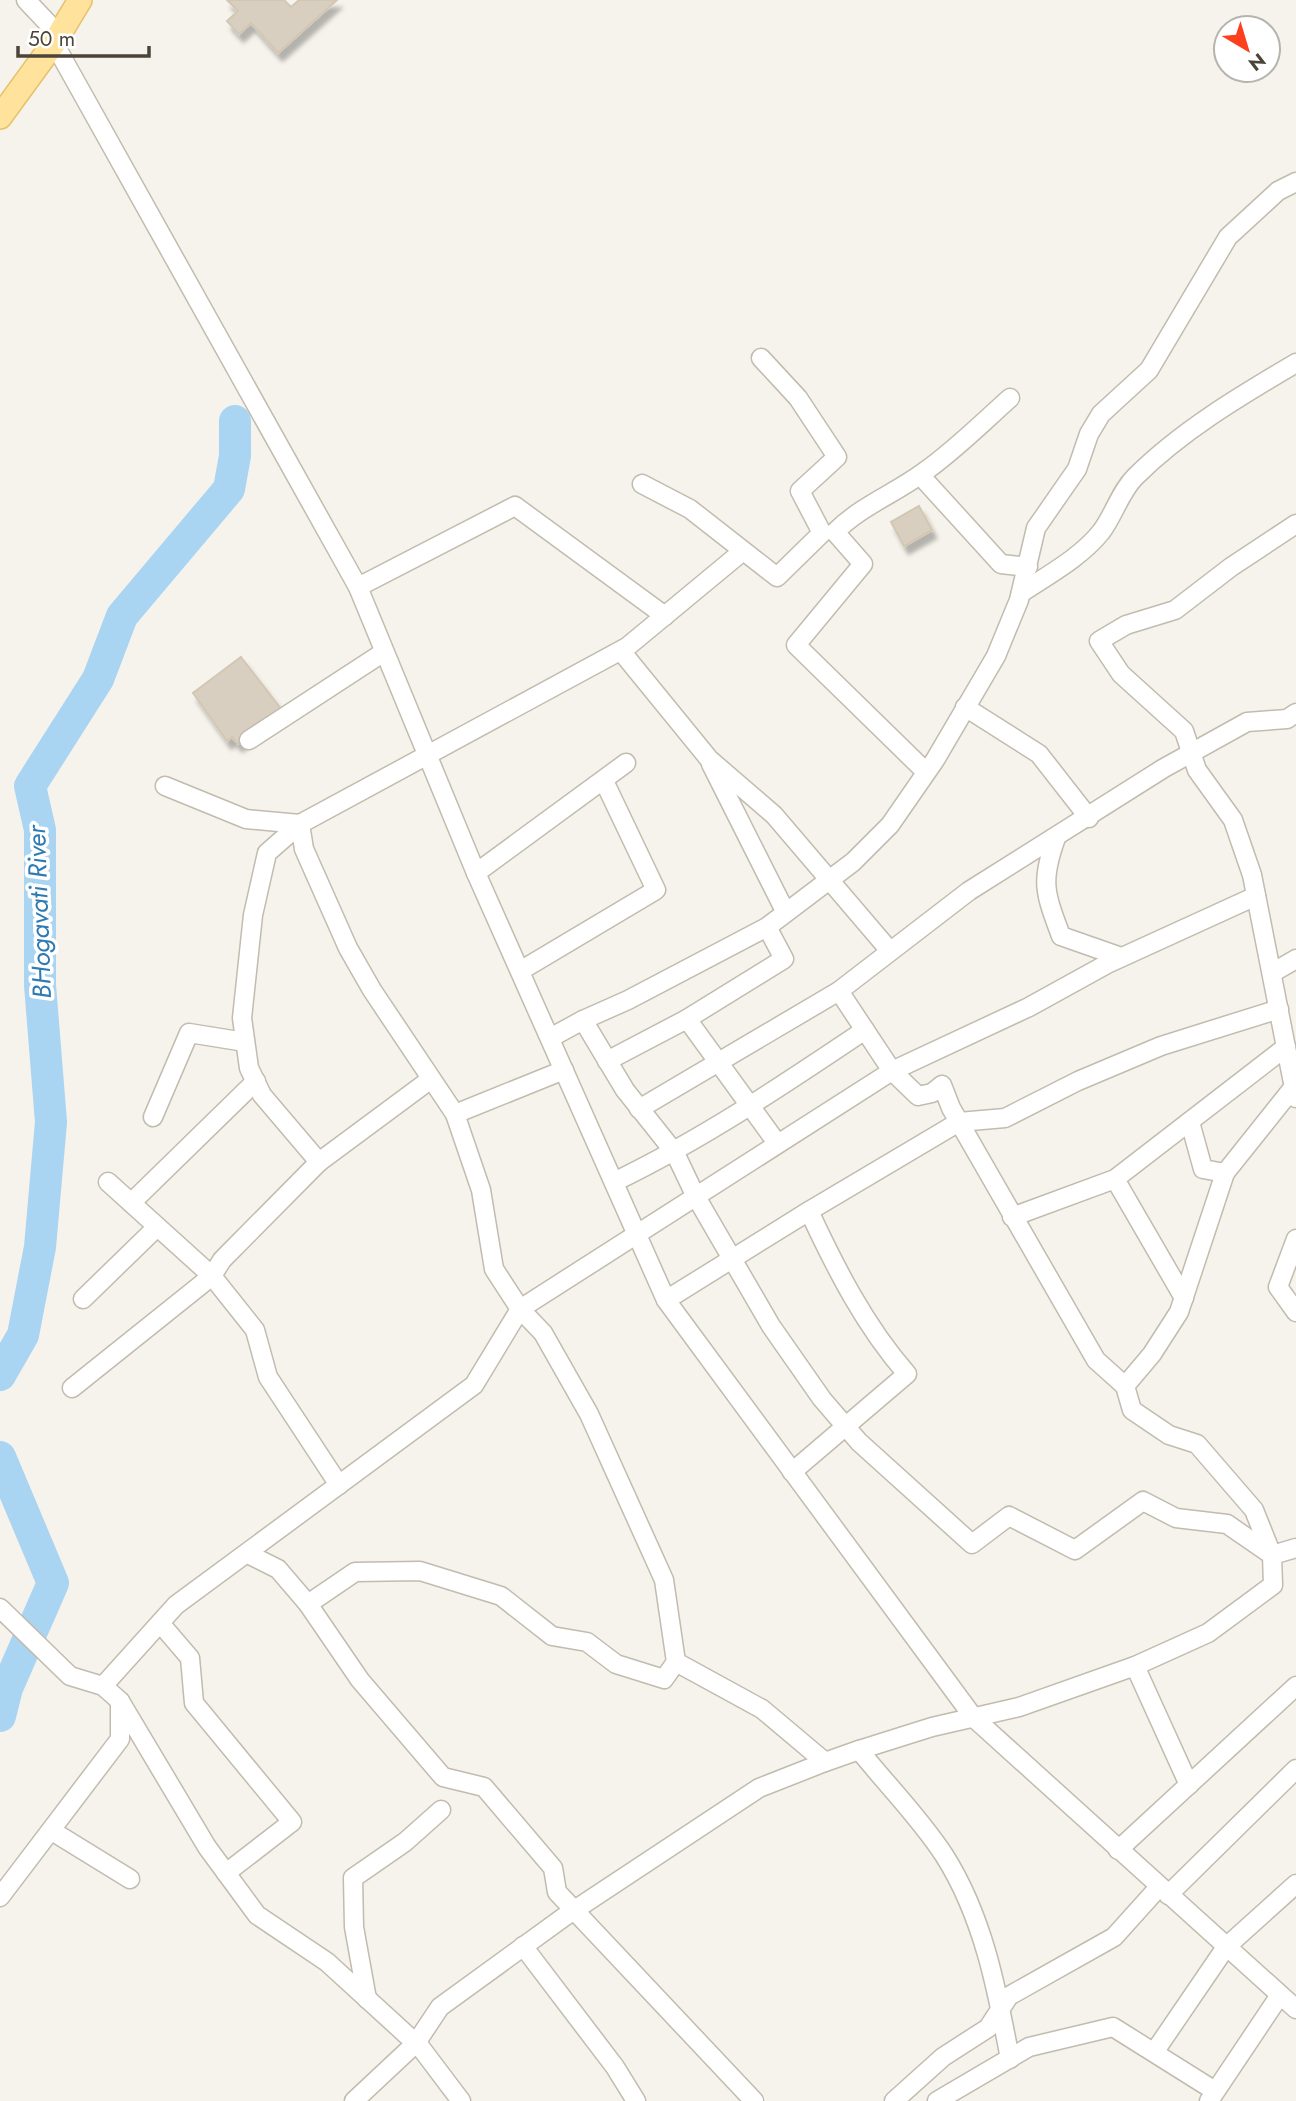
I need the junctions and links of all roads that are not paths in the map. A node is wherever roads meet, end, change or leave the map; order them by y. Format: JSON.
{"nodes":[{"id":1,"x":26,"y":0,"type":"edge"},
{"id":2,"x":80,"y":0,"type":"edge"},
{"id":3,"x":57,"y":39,"type":"junction"},
{"id":4,"x":3,"y":105,"type":"edge"},
{"id":5,"x":1296,"y":182,"type":"edge"},
{"id":6,"x":761,"y":358,"type":"dead end"},
{"id":7,"x":1296,"y":363,"type":"edge"},
{"id":8,"x":1010,"y":398,"type":"dead end"},
{"id":9,"x":920,"y":475,"type":"junction"},
{"id":10,"x":642,"y":484,"type":"dead end"},
{"id":11,"x":1296,"y":524,"type":"edge"},
{"id":12,"x":743,"y":551,"type":"junction"},
{"id":13,"x":1028,"y":568,"type":"junction"},
{"id":14,"x":358,"y":587,"type":"junction"},
{"id":15,"x":1021,"y":593,"type":"junction"},
{"id":16,"x":665,"y":616,"type":"junction"},
{"id":17,"x":621,"y":651,"type":"junction"},
{"id":18,"x":384,"y":652,"type":"junction"},
{"id":19,"x":965,"y":707,"type":"junction"},
{"id":20,"x":1296,"y":713,"type":"edge"},
{"id":21,"x":249,"y":740,"type":"dead end"},
{"id":22,"x":427,"y":753,"type":"junction"},
{"id":23,"x":1192,"y":754,"type":"junction"},
{"id":24,"x":709,"y":759,"type":"junction"},
{"id":25,"x":626,"y":763,"type":"dead end"},
{"id":26,"x":926,"y":772,"type":"junction"},
{"id":27,"x":604,"y":781,"type":"junction"},
{"id":28,"x":165,"y":786,"type":"dead end"},
{"id":29,"x":1089,"y":818,"type":"junction"},
{"id":30,"x":300,"y":824,"type":"junction"},
{"id":31,"x":1056,"y":838,"type":"junction"},
{"id":32,"x":476,"y":873,"type":"junction"},
{"id":33,"x":831,"y":879,"type":"junction"},
{"id":34,"x":1256,"y":896,"type":"junction"},
{"id":35,"x":785,"y":911,"type":"junction"},
{"id":36,"x":767,"y":927,"type":"junction"},
{"id":37,"x":890,"y":951,"type":"junction"},
{"id":38,"x":1121,"y":957,"type":"junction"},
{"id":39,"x":1296,"y":959,"type":"edge"},
{"id":40,"x":520,"y":971,"type":"junction"},
{"id":41,"x":1272,"y":973,"type":"junction"},
{"id":42,"x":839,"y":991,"type":"junction"},
{"id":43,"x":1279,"y":1009,"type":"junction"},
{"id":44,"x":687,"y":1018,"type":"junction"},
{"id":45,"x":583,"y":1020,"type":"junction"},
{"id":46,"x":865,"y":1030,"type":"junction"},
{"id":47,"x":550,"y":1038,"type":"junction"},
{"id":48,"x":245,"y":1042,"type":"junction"},
{"id":49,"x":1286,"y":1047,"type":"junction"},
{"id":50,"x":718,"y":1060,"type":"junction"},
{"id":51,"x":607,"y":1061,"type":"junction"},
{"id":52,"x":564,"y":1070,"type":"junction"},
{"id":53,"x":892,"y":1071,"type":"junction"},
{"id":54,"x":431,"y":1079,"type":"junction"},
{"id":55,"x":256,"y":1081,"type":"junction"},
{"id":56,"x":1295,"y":1089,"type":"edge"},
{"id":57,"x":750,"y":1107,"type":"junction"},
{"id":58,"x":639,"y":1109,"type":"junction"},
{"id":59,"x":455,"y":1114,"type":"junction"},
{"id":60,"x":153,"y":1117,"type":"dead end"},
{"id":61,"x":959,"y":1122,"type":"junction"},
{"id":62,"x":1190,"y":1122,"type":"junction"},
{"id":63,"x":777,"y":1143,"type":"junction"},
{"id":64,"x":675,"y":1153,"type":"junction"},
{"id":65,"x":319,"y":1162,"type":"junction"},
{"id":66,"x":1226,"y":1173,"type":"junction"},
{"id":67,"x":1115,"y":1179,"type":"junction"},
{"id":68,"x":108,"y":1182,"type":"dead end"},
{"id":69,"x":614,"y":1182,"type":"junction"},
{"id":70,"x":695,"y":1195,"type":"junction"},
{"id":71,"x":131,"y":1203,"type":"junction"},
{"id":72,"x":809,"y":1211,"type":"junction"},
{"id":73,"x":1012,"y":1217,"type":"junction"},
{"id":74,"x":157,"y":1227,"type":"junction"},
{"id":75,"x":636,"y":1232,"type":"junction"},
{"id":76,"x":1296,"y":1239,"type":"edge"},
{"id":77,"x":733,"y":1258,"type":"junction"},
{"id":78,"x":1289,"y":1271,"type":"edge"},
{"id":79,"x":212,"y":1276,"type":"junction"},
{"id":80,"x":1184,"y":1298,"type":"junction"},
{"id":81,"x":83,"y":1299,"type":"dead end"},
{"id":82,"x":666,"y":1300,"type":"junction"},
{"id":83,"x":520,"y":1309,"type":"junction"},
{"id":84,"x":1296,"y":1312,"type":"edge"},
{"id":85,"x":1125,"y":1386,"type":"junction"},
{"id":86,"x":72,"y":1388,"type":"dead end"},
{"id":87,"x":846,"y":1426,"type":"junction"},
{"id":88,"x":792,"y":1472,"type":"junction"},
{"id":89,"x":339,"y":1485,"type":"junction"},
{"id":90,"x":1296,"y":1548,"type":"edge"},
{"id":91,"x":248,"y":1554,"type":"junction"},
{"id":92,"x":1272,"y":1555,"type":"junction"},
{"id":93,"x":308,"y":1604,"type":"junction"},
{"id":94,"x":2,"y":1609,"type":"edge"},
{"id":95,"x":160,"y":1623,"type":"junction"},
{"id":96,"x":676,"y":1662,"type":"junction"},
{"id":97,"x":1135,"y":1666,"type":"junction"},
{"id":98,"x":103,"y":1686,"type":"junction"},
{"id":99,"x":1296,"y":1686,"type":"edge"},
{"id":100,"x":120,"y":1701,"type":"junction"},
{"id":101,"x":974,"y":1718,"type":"junction"},
{"id":102,"x":859,"y":1750,"type":"junction"},
{"id":103,"x":825,"y":1762,"type":"junction"},
{"id":104,"x":1296,"y":1769,"type":"edge"},
{"id":105,"x":1189,"y":1785,"type":"junction"},
{"id":106,"x":441,"y":1810,"type":"dead end"},
{"id":107,"x":52,"y":1831,"type":"junction"},
{"id":108,"x":1118,"y":1850,"type":"junction"},
{"id":109,"x":226,"y":1873,"type":"junction"},
{"id":110,"x":130,"y":1879,"type":"dead end"},
{"id":111,"x":1296,"y":1884,"type":"edge"},
{"id":112,"x":1163,"y":1891,"type":"junction"},
{"id":113,"x":0,"y":1897,"type":"edge"},
{"id":114,"x":576,"y":1909,"type":"junction"},
{"id":115,"x":523,"y":1947,"type":"junction"},
{"id":116,"x":1226,"y":1947,"type":"junction"},
{"id":117,"x":1280,"y":1995,"type":"junction"},
{"id":118,"x":367,"y":1999,"type":"junction"},
{"id":119,"x":1000,"y":2009,"type":"junction"},
{"id":120,"x":1296,"y":2009,"type":"edge"},
{"id":121,"x":416,"y":2043,"type":"junction"},
{"id":122,"x":1155,"y":2051,"type":"junction"},
{"id":123,"x":1010,"y":2059,"type":"junction"},
{"id":124,"x":961,"y":2096,"type":"edge"},
{"id":125,"x":1212,"y":2096,"type":"edge"},
{"id":126,"x":353,"y":2100,"type":"edge"},
{"id":127,"x":461,"y":2101,"type":"edge"},
{"id":128,"x":636,"y":2101,"type":"edge"},
{"id":129,"x":754,"y":2101,"type":"edge"},
{"id":130,"x":894,"y":2101,"type":"edge"},
{"id":131,"x":937,"y":2101,"type":"edge"}],
"edges":[{"from":1,"to":3,"type":"street"},
{"from":2,"to":3,"type":"main road"},
{"from":3,"to":4,"type":"main road"},
{"from":3,"to":14,"type":"street"},
{"from":5,"to":13,"type":"street"},
{"from":6,"to":12,"type":"street"},
{"from":7,"to":15,"type":"street"},
{"from":8,"to":9,"type":"street"},
{"from":9,"to":13,"type":"street"},
{"from":9,"to":26,"type":"street"},
{"from":10,"to":12,"type":"street"},
{"from":11,"to":23,"type":"street"},
{"from":12,"to":16,"type":"street"},
{"from":13,"to":15,"type":"street"},
{"from":14,"to":16,"type":"street"},
{"from":14,"to":18,"type":"street"},
{"from":15,"to":19,"type":"street"},
{"from":16,"to":17,"type":"street"},
{"from":17,"to":22,"type":"street"},
{"from":17,"to":24,"type":"street"},
{"from":18,"to":21,"type":"street"},
{"from":18,"to":22,"type":"street"},
{"from":19,"to":26,"type":"street"},
{"from":19,"to":29,"type":"street"},
{"from":20,"to":23,"type":"street"},
{"from":22,"to":30,"type":"street"},
{"from":22,"to":32,"type":"street"},
{"from":23,"to":29,"type":"street"},
{"from":23,"to":34,"type":"street"},
{"from":24,"to":33,"type":"street"},
{"from":24,"to":35,"type":"street"},
{"from":25,"to":27,"type":"street"},
{"from":26,"to":33,"type":"street"},
{"from":27,"to":32,"type":"street"},
{"from":27,"to":40,"type":"street"},
{"from":28,"to":30,"type":"street"},
{"from":29,"to":31,"type":"street"},
{"from":30,"to":48,"type":"street"},
{"from":30,"to":54,"type":"street"},
{"from":31,"to":37,"type":"street"},
{"from":31,"to":38,"type":"street"},
{"from":32,"to":40,"type":"street"},
{"from":33,"to":35,"type":"street"},
{"from":33,"to":37,"type":"street"},
{"from":34,"to":38,"type":"street"},
{"from":34,"to":41,"type":"street"},
{"from":35,"to":36,"type":"street"},
{"from":36,"to":44,"type":"street"},
{"from":36,"to":45,"type":"street"},
{"from":37,"to":42,"type":"street"},
{"from":38,"to":53,"type":"street"},
{"from":39,"to":41,"type":"street"},
{"from":40,"to":47,"type":"street"},
{"from":41,"to":43,"type":"street"},
{"from":42,"to":46,"type":"street"},
{"from":42,"to":50,"type":"street"},
{"from":43,"to":49,"type":"street"},
{"from":43,"to":61,"type":"street"},
{"from":44,"to":50,"type":"street"},
{"from":44,"to":51,"type":"street"},
{"from":45,"to":47,"type":"street"},
{"from":45,"to":51,"type":"street"},
{"from":46,"to":53,"type":"street"},
{"from":46,"to":57,"type":"street"},
{"from":47,"to":52,"type":"street"},
{"from":48,"to":55,"type":"street"},
{"from":48,"to":60,"type":"street"},
{"from":49,"to":56,"type":"street"},
{"from":49,"to":62,"type":"street"},
{"from":50,"to":57,"type":"street"},
{"from":50,"to":58,"type":"street"},
{"from":51,"to":58,"type":"street"},
{"from":52,"to":59,"type":"street"},
{"from":52,"to":69,"type":"street"},
{"from":53,"to":61,"type":"street"},
{"from":53,"to":63,"type":"street"},
{"from":54,"to":59,"type":"street"},
{"from":54,"to":65,"type":"street"},
{"from":55,"to":65,"type":"street"},
{"from":55,"to":71,"type":"street"},
{"from":56,"to":66,"type":"street"},
{"from":57,"to":63,"type":"street"},
{"from":57,"to":64,"type":"street"},
{"from":58,"to":64,"type":"street"},
{"from":59,"to":83,"type":"street"},
{"from":61,"to":72,"type":"street"},
{"from":61,"to":73,"type":"street"},
{"from":62,"to":66,"type":"street"},
{"from":62,"to":67,"type":"street"},
{"from":63,"to":70,"type":"street"},
{"from":64,"to":69,"type":"street"},
{"from":64,"to":70,"type":"street"},
{"from":65,"to":79,"type":"street"},
{"from":66,"to":80,"type":"street"},
{"from":67,"to":73,"type":"street"},
{"from":67,"to":80,"type":"street"},
{"from":68,"to":71,"type":"street"},
{"from":69,"to":75,"type":"street"},
{"from":70,"to":75,"type":"street"},
{"from":70,"to":77,"type":"street"},
{"from":71,"to":74,"type":"street"},
{"from":72,"to":77,"type":"street"},
{"from":72,"to":87,"type":"street"},
{"from":73,"to":85,"type":"street"},
{"from":74,"to":79,"type":"street"},
{"from":74,"to":81,"type":"street"},
{"from":75,"to":82,"type":"street"},
{"from":75,"to":83,"type":"street"},
{"from":76,"to":78,"type":"street"},
{"from":77,"to":82,"type":"street"},
{"from":77,"to":87,"type":"street"},
{"from":78,"to":84,"type":"street"},
{"from":79,"to":86,"type":"street"},
{"from":79,"to":89,"type":"street"},
{"from":80,"to":85,"type":"street"},
{"from":82,"to":88,"type":"street"},
{"from":83,"to":89,"type":"street"},
{"from":83,"to":96,"type":"street"},
{"from":85,"to":92,"type":"street"},
{"from":87,"to":88,"type":"street"},
{"from":87,"to":92,"type":"street"},
{"from":88,"to":101,"type":"street"},
{"from":89,"to":91,"type":"street"},
{"from":90,"to":92,"type":"street"},
{"from":91,"to":93,"type":"street"},
{"from":91,"to":95,"type":"street"},
{"from":92,"to":97,"type":"street"},
{"from":93,"to":96,"type":"street"},
{"from":93,"to":114,"type":"street"},
{"from":94,"to":98,"type":"street"},
{"from":95,"to":98,"type":"street"},
{"from":95,"to":109,"type":"street"},
{"from":96,"to":103,"type":"street"},
{"from":97,"to":101,"type":"street"},
{"from":97,"to":105,"type":"street"},
{"from":98,"to":100,"type":"street"},
{"from":99,"to":105,"type":"street"},
{"from":100,"to":107,"type":"street"},
{"from":100,"to":109,"type":"street"},
{"from":101,"to":102,"type":"street"},
{"from":101,"to":108,"type":"street"},
{"from":102,"to":103,"type":"street"},
{"from":102,"to":119,"type":"street"},
{"from":103,"to":114,"type":"street"},
{"from":104,"to":112,"type":"street"},
{"from":105,"to":108,"type":"street"},
{"from":106,"to":118,"type":"street"},
{"from":107,"to":110,"type":"street"},
{"from":107,"to":113,"type":"street"},
{"from":108,"to":112,"type":"street"},
{"from":109,"to":118,"type":"street"},
{"from":111,"to":116,"type":"street"},
{"from":112,"to":116,"type":"street"},
{"from":112,"to":119,"type":"street"},
{"from":114,"to":115,"type":"street"},
{"from":114,"to":129,"type":"street"},
{"from":115,"to":121,"type":"street"},
{"from":115,"to":128,"type":"street"},
{"from":116,"to":117,"type":"street"},
{"from":116,"to":122,"type":"street"},
{"from":117,"to":120,"type":"street"},
{"from":117,"to":125,"type":"street"},
{"from":118,"to":121,"type":"street"},
{"from":119,"to":123,"type":"street"},
{"from":119,"to":130,"type":"street"},
{"from":121,"to":126,"type":"street"},
{"from":121,"to":127,"type":"street"},
{"from":122,"to":123,"type":"street"},
{"from":122,"to":125,"type":"street"},
{"from":123,"to":124,"type":"street"},
{"from":124,"to":131,"type":"street"}]}
